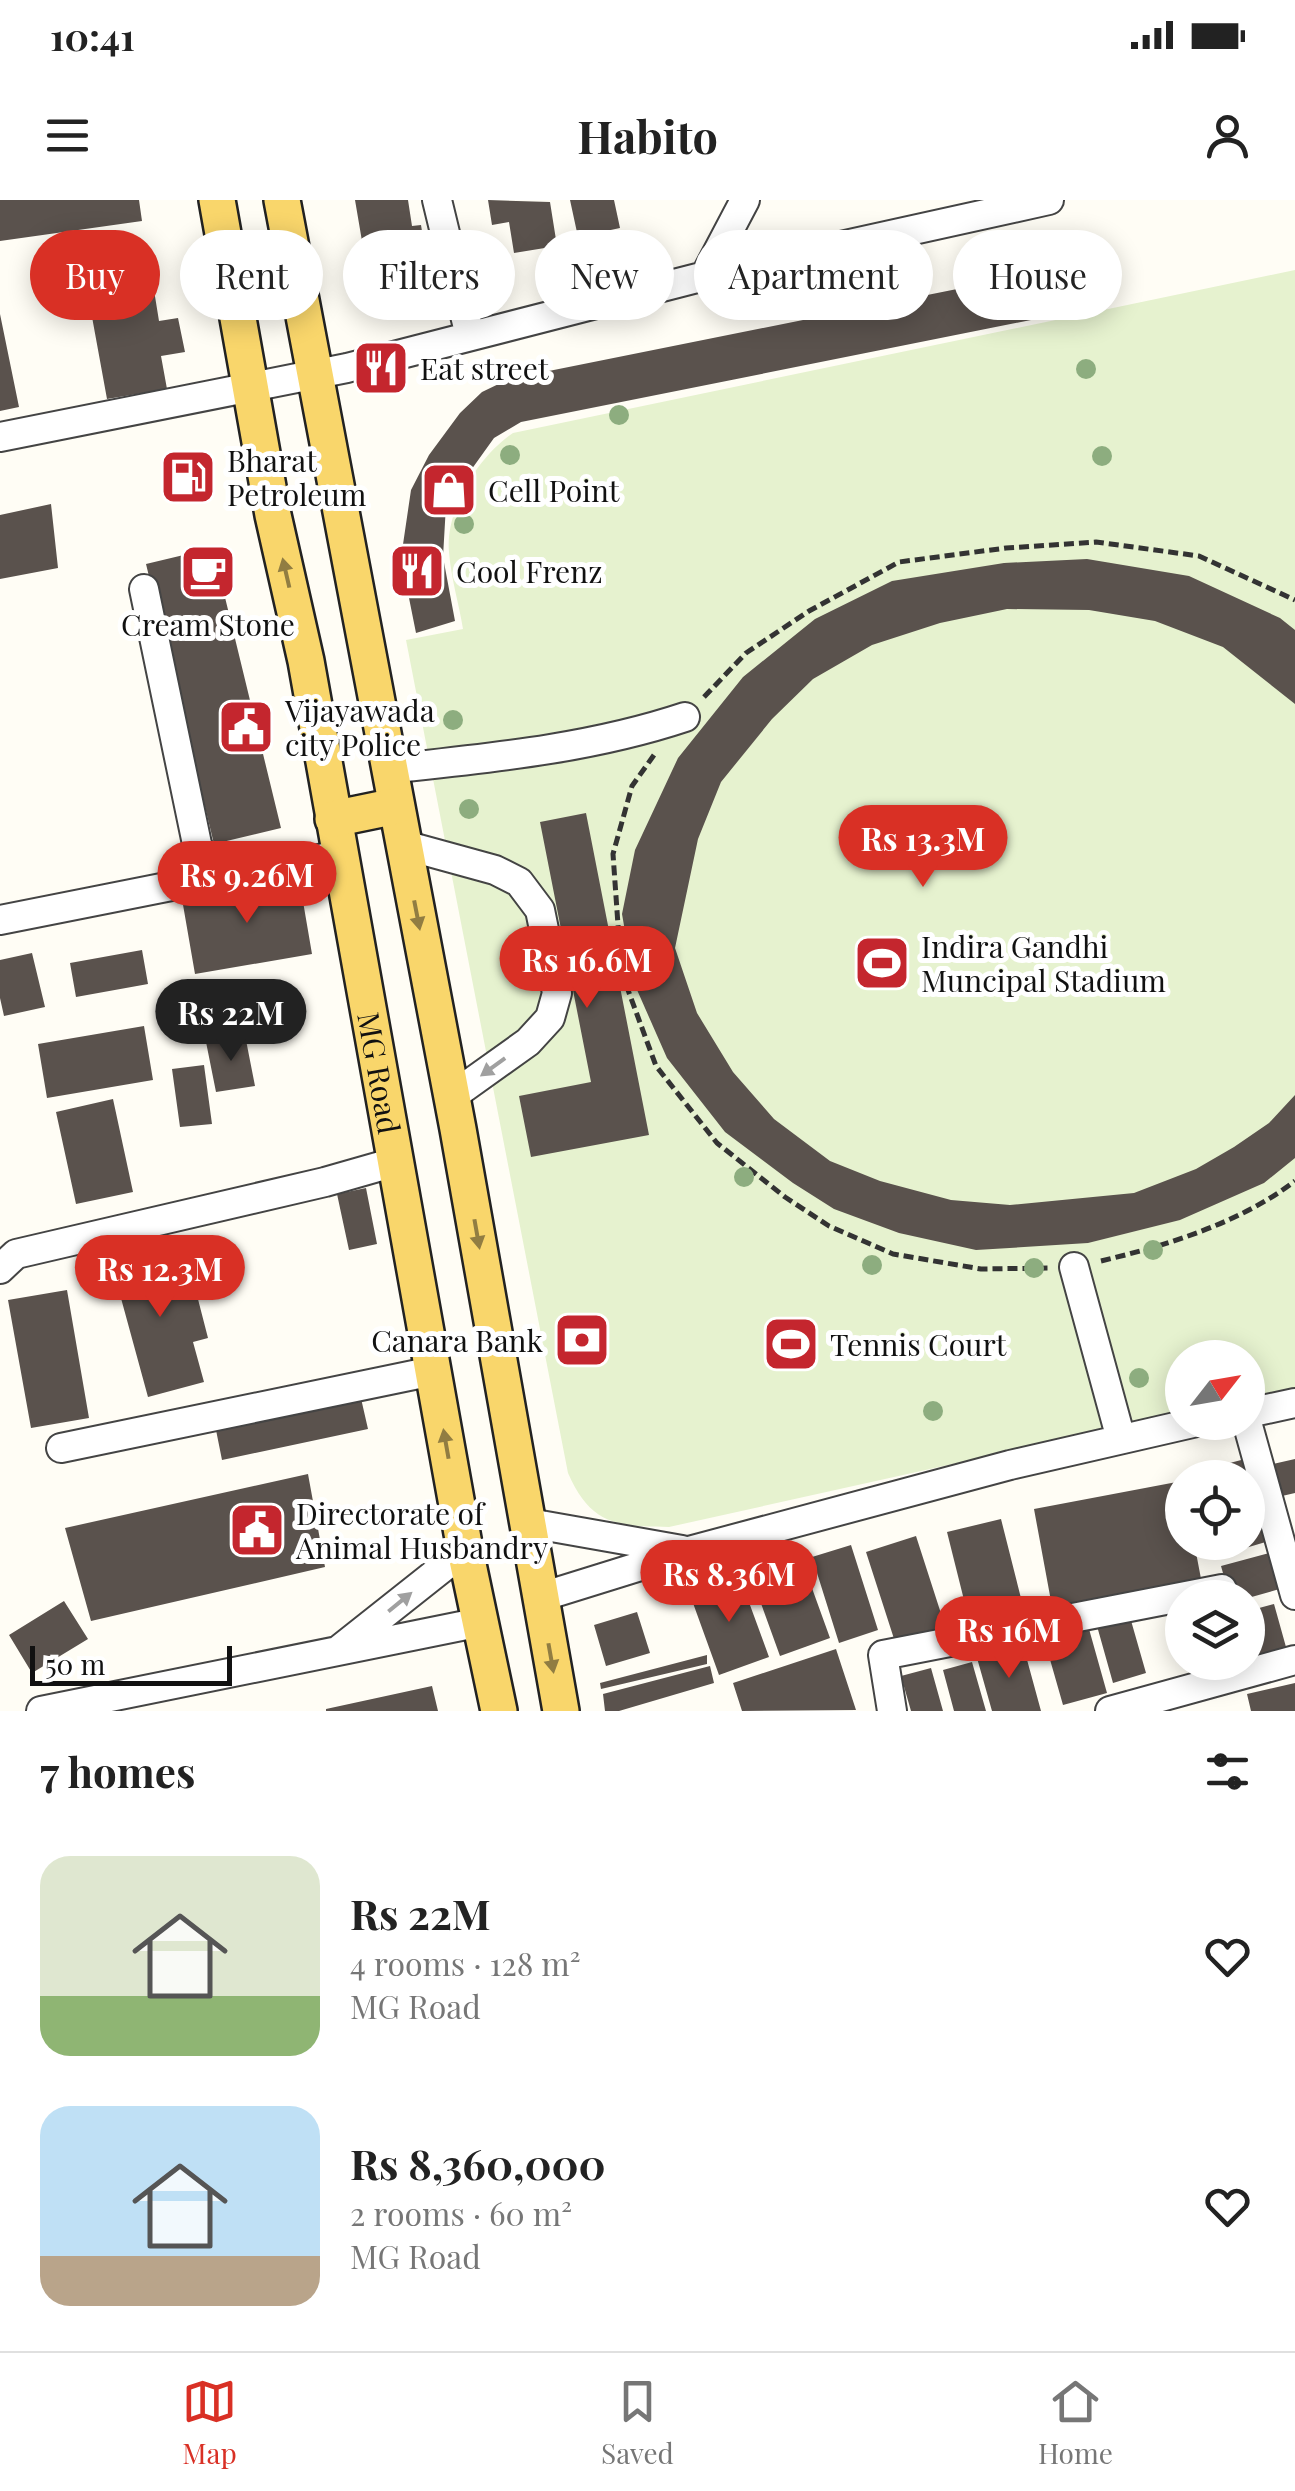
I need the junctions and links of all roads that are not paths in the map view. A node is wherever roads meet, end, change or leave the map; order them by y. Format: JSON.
{"nodes":[{"id":1,"x":216,"y":200,"type":"edge"},
{"id":2,"x":282,"y":200,"type":"edge"},
{"id":3,"x":437,"y":200,"type":"edge"},
{"id":4,"x":745,"y":200,"type":"edge"},
{"id":5,"x":1049,"y":200,"type":"edge"},
{"id":6,"x":729,"y":230,"type":"edge"},
{"id":7,"x":913,"y":230,"type":"edge"},
{"id":8,"x":694,"y":279,"type":"edge"},
{"id":9,"x":470,"y":336,"type":"junction"},
{"id":10,"x":317,"y":374,"type":"junction"},
{"id":11,"x":251,"y":385,"type":"junction"},
{"id":12,"x":0,"y":437,"type":"edge"},
{"id":13,"x":144,"y":590,"type":"dead end"},
{"id":14,"x":685,"y":717,"type":"road end"},
{"id":15,"x":389,"y":768,"type":"junction"},
{"id":16,"x":396,"y":806,"type":"junction"},
{"id":17,"x":333,"y":818,"type":"junction"},
{"id":18,"x":404,"y":846,"type":"junction"},
{"id":19,"x":340,"y":855,"type":"junction"},
{"id":20,"x":233,"y":874,"type":"junction"},
{"id":21,"x":0,"y":920,"type":"edge"},
{"id":22,"x":451,"y":1096,"type":"junction"},
{"id":23,"x":395,"y":1162,"type":"junction"},
{"id":24,"x":1074,"y":1267,"type":"road end"},
{"id":25,"x":0,"y":1268,"type":"edge"},
{"id":26,"x":433,"y":1371,"type":"junction"},
{"id":27,"x":1295,"y":1403,"type":"edge"},
{"id":28,"x":1265,"y":1409,"type":"edge"},
{"id":29,"x":1165,"y":1430,"type":"edge"},
{"id":30,"x":1121,"y":1440,"type":"junction"},
{"id":31,"x":1252,"y":1440,"type":"edge"},
{"id":32,"x":61,"y":1448,"type":"dead end"},
{"id":33,"x":529,"y":1523,"type":"junction"},
{"id":34,"x":465,"y":1550,"type":"junction"},
{"id":35,"x":688,"y":1551,"type":"junction"},
{"id":36,"x":1295,"y":1595,"type":"edge"},
{"id":37,"x":541,"y":1597,"type":"junction"},
{"id":38,"x":1165,"y":1600,"type":"edge"},
{"id":39,"x":482,"y":1622,"type":"junction"},
{"id":40,"x":335,"y":1653,"type":"junction"},
{"id":41,"x":1295,"y":1660,"type":"edge"},
{"id":42,"x":41,"y":1711,"type":"edge"},
{"id":43,"x":499,"y":1711,"type":"edge"},
{"id":44,"x":560,"y":1711,"type":"edge"},
{"id":45,"x":892,"y":1711,"type":"edge"},
{"id":46,"x":1110,"y":1711,"type":"edge"}],
"edges":[{"from":1,"to":11,"type":"main road","name":"MG Road"},
{"from":2,"to":10,"type":"main road"},
{"from":3,"to":9,"type":"street"},
{"from":4,"to":6,"type":"street"},
{"from":5,"to":7,"type":"street"},
{"from":8,"to":9,"type":"street"},
{"from":9,"to":10,"type":"street"},
{"from":10,"to":11,"type":"street"},
{"from":10,"to":15,"type":"main road"},
{"from":11,"to":12,"type":"street"},
{"from":17,"to":11,"type":"main road","name":"MG Road","one_way":true},
{"from":13,"to":20,"type":"street"},
{"from":14,"to":15,"type":"street"},
{"from":15,"to":16,"type":"main road"},
{"from":16,"to":17,"type":"main road"},
{"from":16,"to":18,"type":"main road"},
{"from":17,"to":19,"type":"main road","name":"MG Road"},
{"from":18,"to":22,"type":"main road","one_way":true},
{"from":18,"to":22,"type":"street","one_way":true},
{"from":19,"to":20,"type":"street"},
{"from":19,"to":23,"type":"main road","name":"MG Road"},
{"from":20,"to":21,"type":"street"},
{"from":22,"to":33,"type":"main road","one_way":true},
{"from":23,"to":25,"type":"street"},
{"from":23,"to":26,"type":"main road","name":"MG Road"},
{"from":24,"to":30,"type":"street"},
{"from":26,"to":32,"type":"street"},
{"from":34,"to":26,"type":"main road","name":"MG Road","one_way":true},
{"from":27,"to":28,"type":"street"},
{"from":29,"to":30,"type":"street"},
{"from":30,"to":35,"type":"street"},
{"from":31,"to":36,"type":"street"},
{"from":33,"to":35,"type":"street"},
{"from":33,"to":37,"type":"main road"},
{"from":34,"to":39,"type":"main road","name":"MG Road"},
{"from":40,"to":34,"type":"street","one_way":true},
{"from":35,"to":37,"type":"street"},
{"from":37,"to":44,"type":"main road","one_way":true},
{"from":38,"to":45,"type":"street"},
{"from":39,"to":40,"type":"street"},
{"from":39,"to":43,"type":"main road","name":"MG Road"},
{"from":40,"to":42,"type":"street"},
{"from":41,"to":46,"type":"street"}]}
